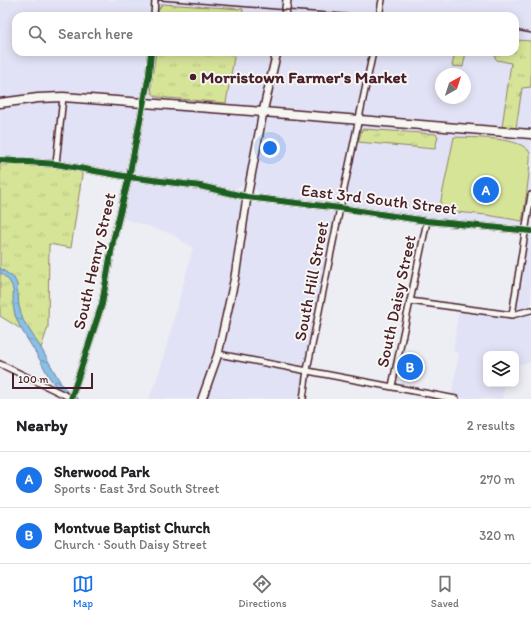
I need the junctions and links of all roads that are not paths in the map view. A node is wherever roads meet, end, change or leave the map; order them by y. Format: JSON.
{"nodes":[{"id":1,"x":155,"y":0,"type":"edge"},
{"id":2,"x":287,"y":0,"type":"edge"},
{"id":3,"x":382,"y":0,"type":"edge"},
{"id":4,"x":154,"y":12,"type":"edge"},
{"id":5,"x":286,"y":12,"type":"edge"},
{"id":6,"x":380,"y":12,"type":"edge"},
{"id":7,"x":151,"y":56,"type":"edge"},
{"id":8,"x":276,"y":56,"type":"edge"},
{"id":9,"x":371,"y":56,"type":"edge"},
{"id":10,"x":63,"y":97,"type":"junction"},
{"id":11,"x":0,"y":103,"type":"edge"},
{"id":12,"x":144,"y":104,"type":"junction"},
{"id":13,"x":263,"y":112,"type":"junction"},
{"id":14,"x":358,"y":121,"type":"junction"},
{"id":15,"x":531,"y":134,"type":"edge"},
{"id":16,"x":0,"y":160,"type":"edge"},
{"id":17,"x":56,"y":164,"type":"junction"},
{"id":18,"x":128,"y":177,"type":"junction"},
{"id":19,"x":531,"y":195,"type":"edge"},
{"id":20,"x":247,"y":197,"type":"junction"},
{"id":21,"x":340,"y":208,"type":"junction"},
{"id":22,"x":427,"y":221,"type":"junction"},
{"id":23,"x":525,"y":230,"type":"junction"},
{"id":24,"x":531,"y":231,"type":"edge"},
{"id":25,"x":410,"y":301,"type":"junction"},
{"id":26,"x":531,"y":310,"type":"edge"},
{"id":27,"x":512,"y":315,"type":"junction"},
{"id":28,"x":218,"y":354,"type":"junction"},
{"id":29,"x":0,"y":364,"type":"edge"},
{"id":30,"x":307,"y":370,"type":"junction"},
{"id":31,"x":392,"y":386,"type":"junction"},
{"id":32,"x":71,"y":398,"type":"edge"},
{"id":33,"x":202,"y":399,"type":"edge"},
{"id":34,"x":303,"y":399,"type":"edge"},
{"id":35,"x":456,"y":399,"type":"edge"}],
"edges":[{"from":1,"to":4,"type":"street"},
{"from":2,"to":5,"type":"main road"},
{"from":3,"to":6,"type":"street"},
{"from":7,"to":12,"type":"street","name":"South Henry Street"},
{"from":8,"to":13,"type":"main road"},
{"from":9,"to":14,"type":"street","name":"South Hill Street"},
{"from":10,"to":11,"type":"main road"},
{"from":10,"to":12,"type":"main road"},
{"from":10,"to":17,"type":"street"},
{"from":12,"to":13,"type":"main road"},
{"from":12,"to":18,"type":"street","name":"South Henry Street"},
{"from":13,"to":14,"type":"main road"},
{"from":13,"to":20,"type":"main road"},
{"from":14,"to":15,"type":"main road"},
{"from":14,"to":21,"type":"street","name":"South Hill Street"},
{"from":16,"to":17,"type":"street","name":"East 3rd South Street"},
{"from":17,"to":18,"type":"street","name":"East 3rd South Street"},
{"from":18,"to":20,"type":"street","name":"East 3rd South Street"},
{"from":18,"to":32,"type":"street","name":"South Henry Street"},
{"from":19,"to":23,"type":"street"},
{"from":20,"to":21,"type":"street","name":"East 3rd South Street"},
{"from":20,"to":28,"type":"main road"},
{"from":21,"to":22,"type":"street","name":"East 3rd South Street"},
{"from":21,"to":30,"type":"street","name":"South Hill Street"},
{"from":22,"to":23,"type":"street","name":"East 3rd South Street"},
{"from":22,"to":25,"type":"street","name":"South Daisy Street"},
{"from":23,"to":24,"type":"street","name":"East 3rd South Street"},
{"from":23,"to":27,"type":"street"},
{"from":25,"to":27,"type":"street"},
{"from":25,"to":31,"type":"street","name":"South Daisy Street"},
{"from":26,"to":27,"type":"street"},
{"from":28,"to":30,"type":"street"},
{"from":28,"to":33,"type":"main road"},
{"from":29,"to":32,"type":"street"},
{"from":30,"to":31,"type":"street"},
{"from":30,"to":34,"type":"street","name":"South Hill Street"},
{"from":31,"to":35,"type":"street"}]}
